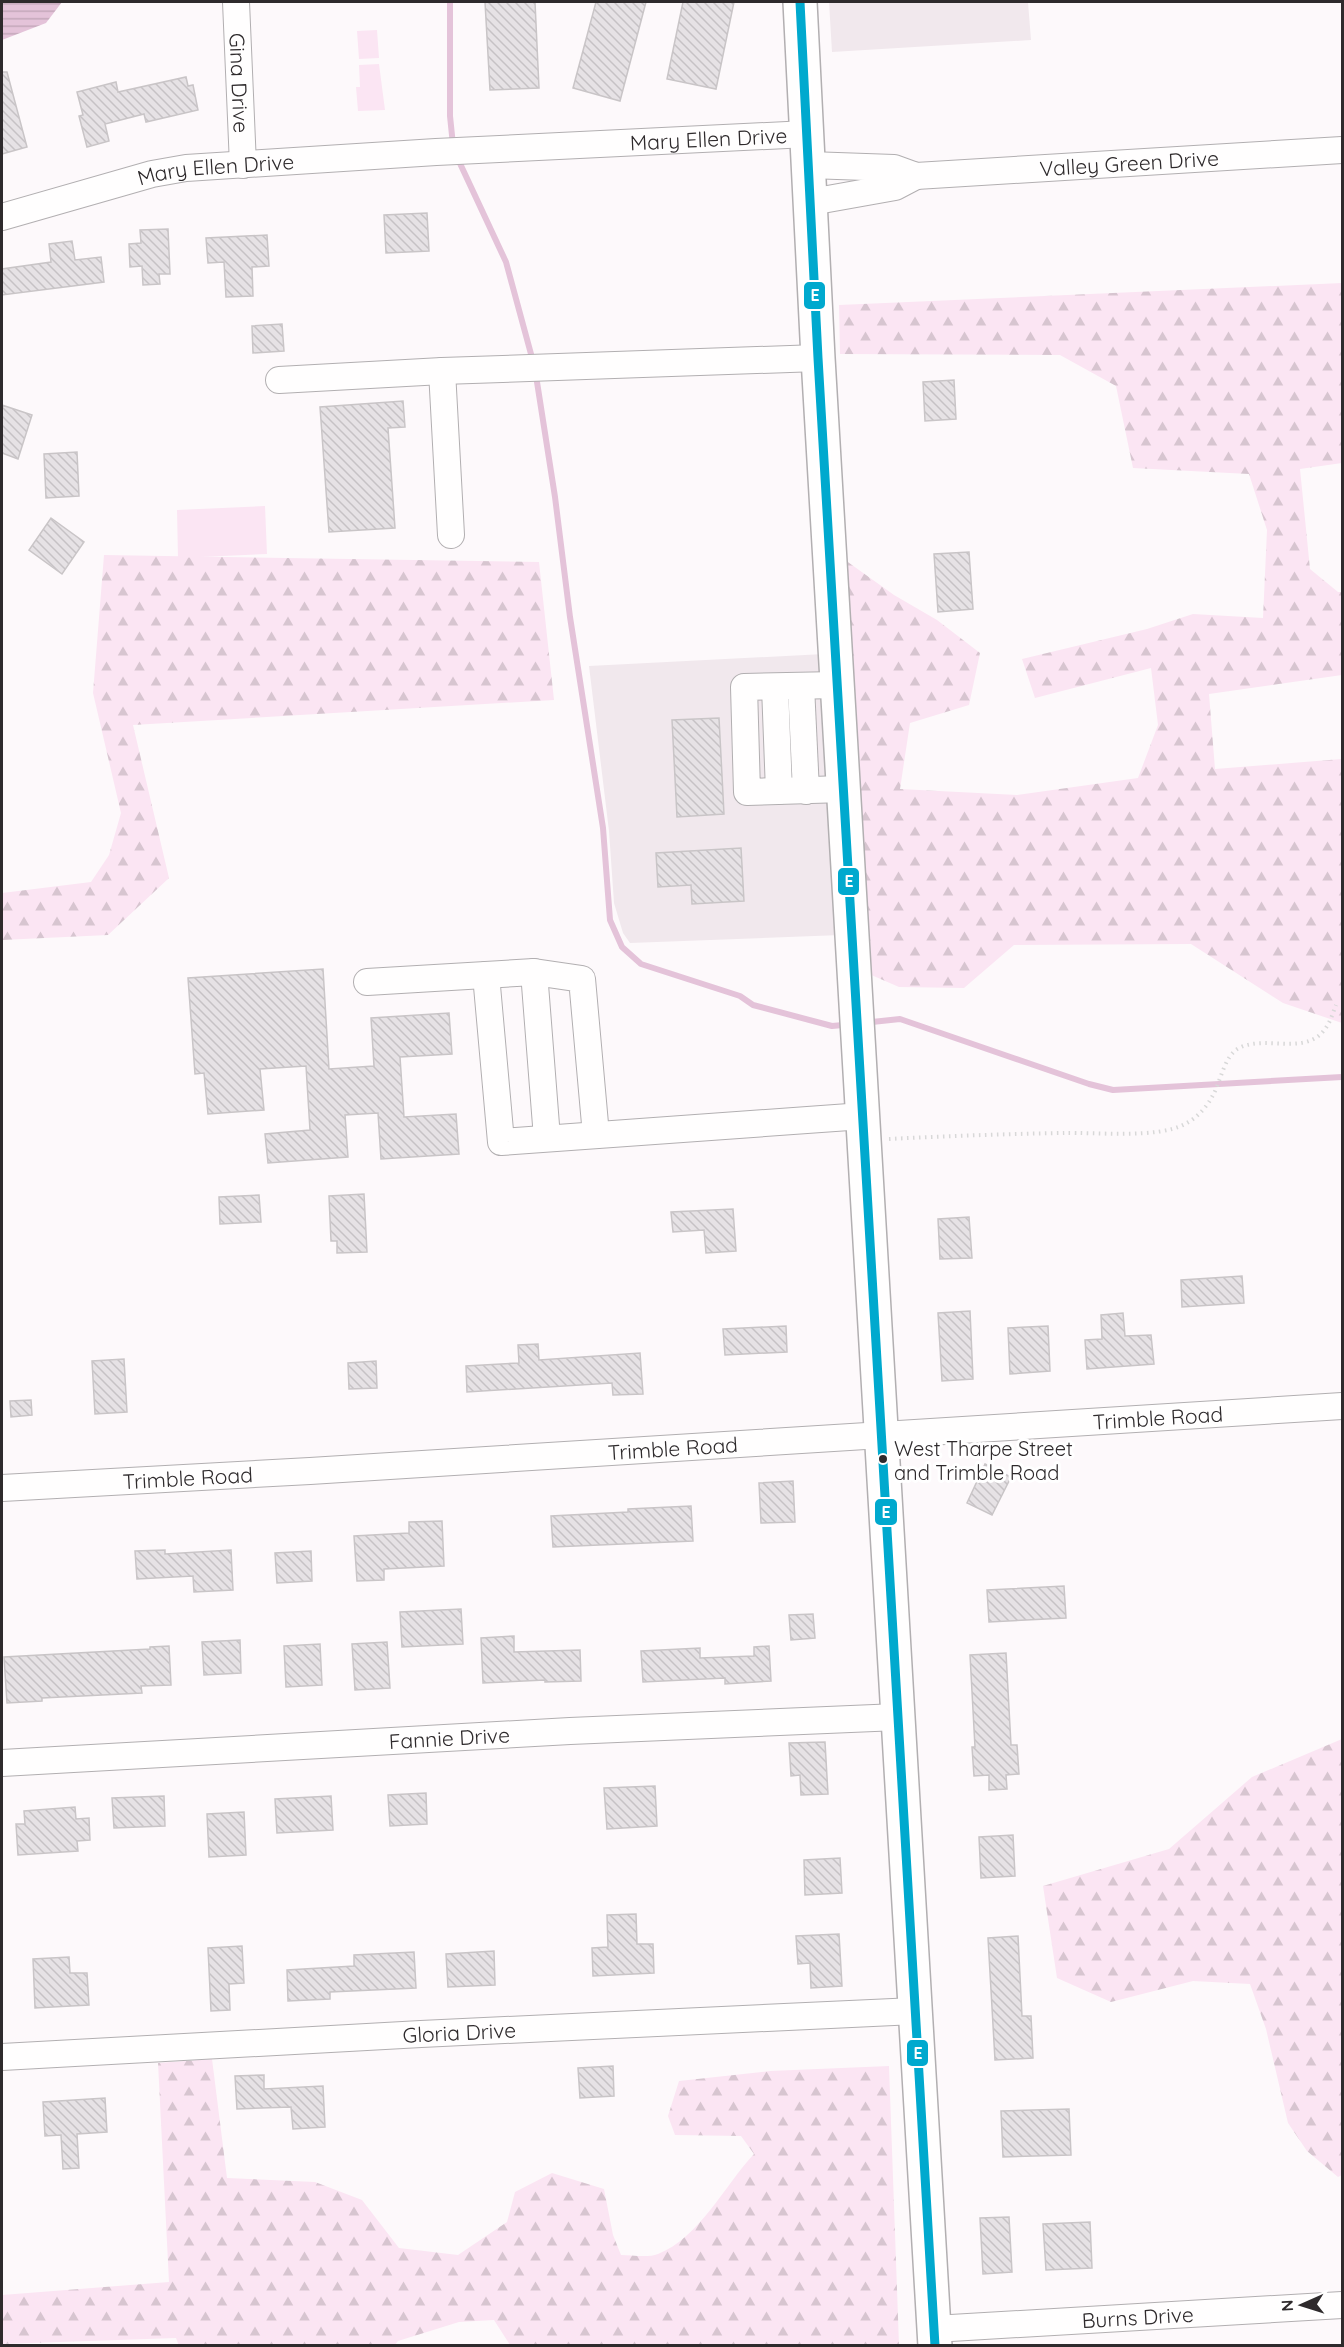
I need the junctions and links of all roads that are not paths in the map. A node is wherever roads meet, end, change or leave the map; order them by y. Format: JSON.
{"nodes":[{"id":1,"x":236,"y":2,"type":"edge"},
{"id":2,"x":800,"y":2,"type":"edge"},
{"id":3,"x":808,"y":149,"type":"junction"},
{"id":4,"x":1342,"y":150,"type":"edge"},
{"id":5,"x":243,"y":165,"type":"junction"},
{"id":6,"x":916,"y":176,"type":"junction"},
{"id":7,"x":811,"y":201,"type":"junction"},
{"id":8,"x":2,"y":218,"type":"edge"},
{"id":9,"x":818,"y":358,"type":"junction"},
{"id":10,"x":442,"y":371,"type":"junction"},
{"id":11,"x":279,"y":380,"type":"dead end"},
{"id":12,"x":451,"y":535,"type":"dead end"},
{"id":13,"x":837,"y":685,"type":"junction"},
{"id":14,"x":801,"y":686,"type":"junction"},
{"id":15,"x":844,"y":789,"type":"junction"},
{"id":16,"x":806,"y":790,"type":"junction"},
{"id":17,"x":534,"y":972,"type":"junction"},
{"id":18,"x":486,"y":975,"type":"junction"},
{"id":19,"x":367,"y":982,"type":"dead end"},
{"id":20,"x":864,"y":1128,"type":"junction"},
{"id":21,"x":596,"y":1135,"type":"junction"},
{"id":22,"x":547,"y":1138,"type":"junction"},
{"id":23,"x":1342,"y":1406,"type":"edge"},
{"id":24,"x":882,"y":1434,"type":"junction"},
{"id":25,"x":2,"y":1488,"type":"edge"},
{"id":26,"x":898,"y":1717,"type":"junction"},
{"id":27,"x":2,"y":1763,"type":"edge"},
{"id":28,"x":915,"y":2011,"type":"junction"},
{"id":29,"x":2,"y":2057,"type":"edge"},
{"id":30,"x":1342,"y":2305,"type":"edge"},
{"id":31,"x":934,"y":2337,"type":"edge"}],
"edges":[{"from":1,"to":5,"type":"street","name":"Gina Drive"},
{"from":2,"to":3,"type":"main road"},
{"from":3,"to":5,"type":"street","name":"Mary Ellen Drive"},
{"from":3,"to":6,"type":"street","name":"Valley Green Drive"},
{"from":3,"to":7,"type":"main road"},
{"from":4,"to":6,"type":"street","name":"Valley Green Drive"},
{"from":5,"to":8,"type":"street","name":"Mary Ellen Drive"},
{"from":6,"to":7,"type":"street","name":"Valley Green Drive"},
{"from":7,"to":9,"type":"main road"},
{"from":9,"to":10,"type":"street"},
{"from":9,"to":13,"type":"main road"},
{"from":10,"to":11,"type":"street"},
{"from":10,"to":12,"type":"street"},
{"from":13,"to":14,"type":"street"},
{"from":13,"to":15,"type":"main road"},
{"from":14,"to":16,"type":"street"},
{"from":14,"to":16,"type":"street"},
{"from":15,"to":16,"type":"street"},
{"from":15,"to":20,"type":"main road"},
{"from":17,"to":18,"type":"street"},
{"from":17,"to":21,"type":"street"},
{"from":17,"to":22,"type":"street"},
{"from":18,"to":19,"type":"street"},
{"from":18,"to":22,"type":"street"},
{"from":20,"to":21,"type":"street"},
{"from":20,"to":24,"type":"main road"},
{"from":21,"to":22,"type":"street"},
{"from":23,"to":24,"type":"street","name":"Trimble Road"},
{"from":24,"to":25,"type":"street","name":"Trimble Road"},
{"from":24,"to":26,"type":"main road"},
{"from":26,"to":27,"type":"street","name":"Fannie Drive"},
{"from":26,"to":28,"type":"main road"},
{"from":28,"to":29,"type":"street","name":"Gloria Drive"},
{"from":28,"to":31,"type":"main road"},
{"from":30,"to":31,"type":"street","name":"Burns Drive"}]}
